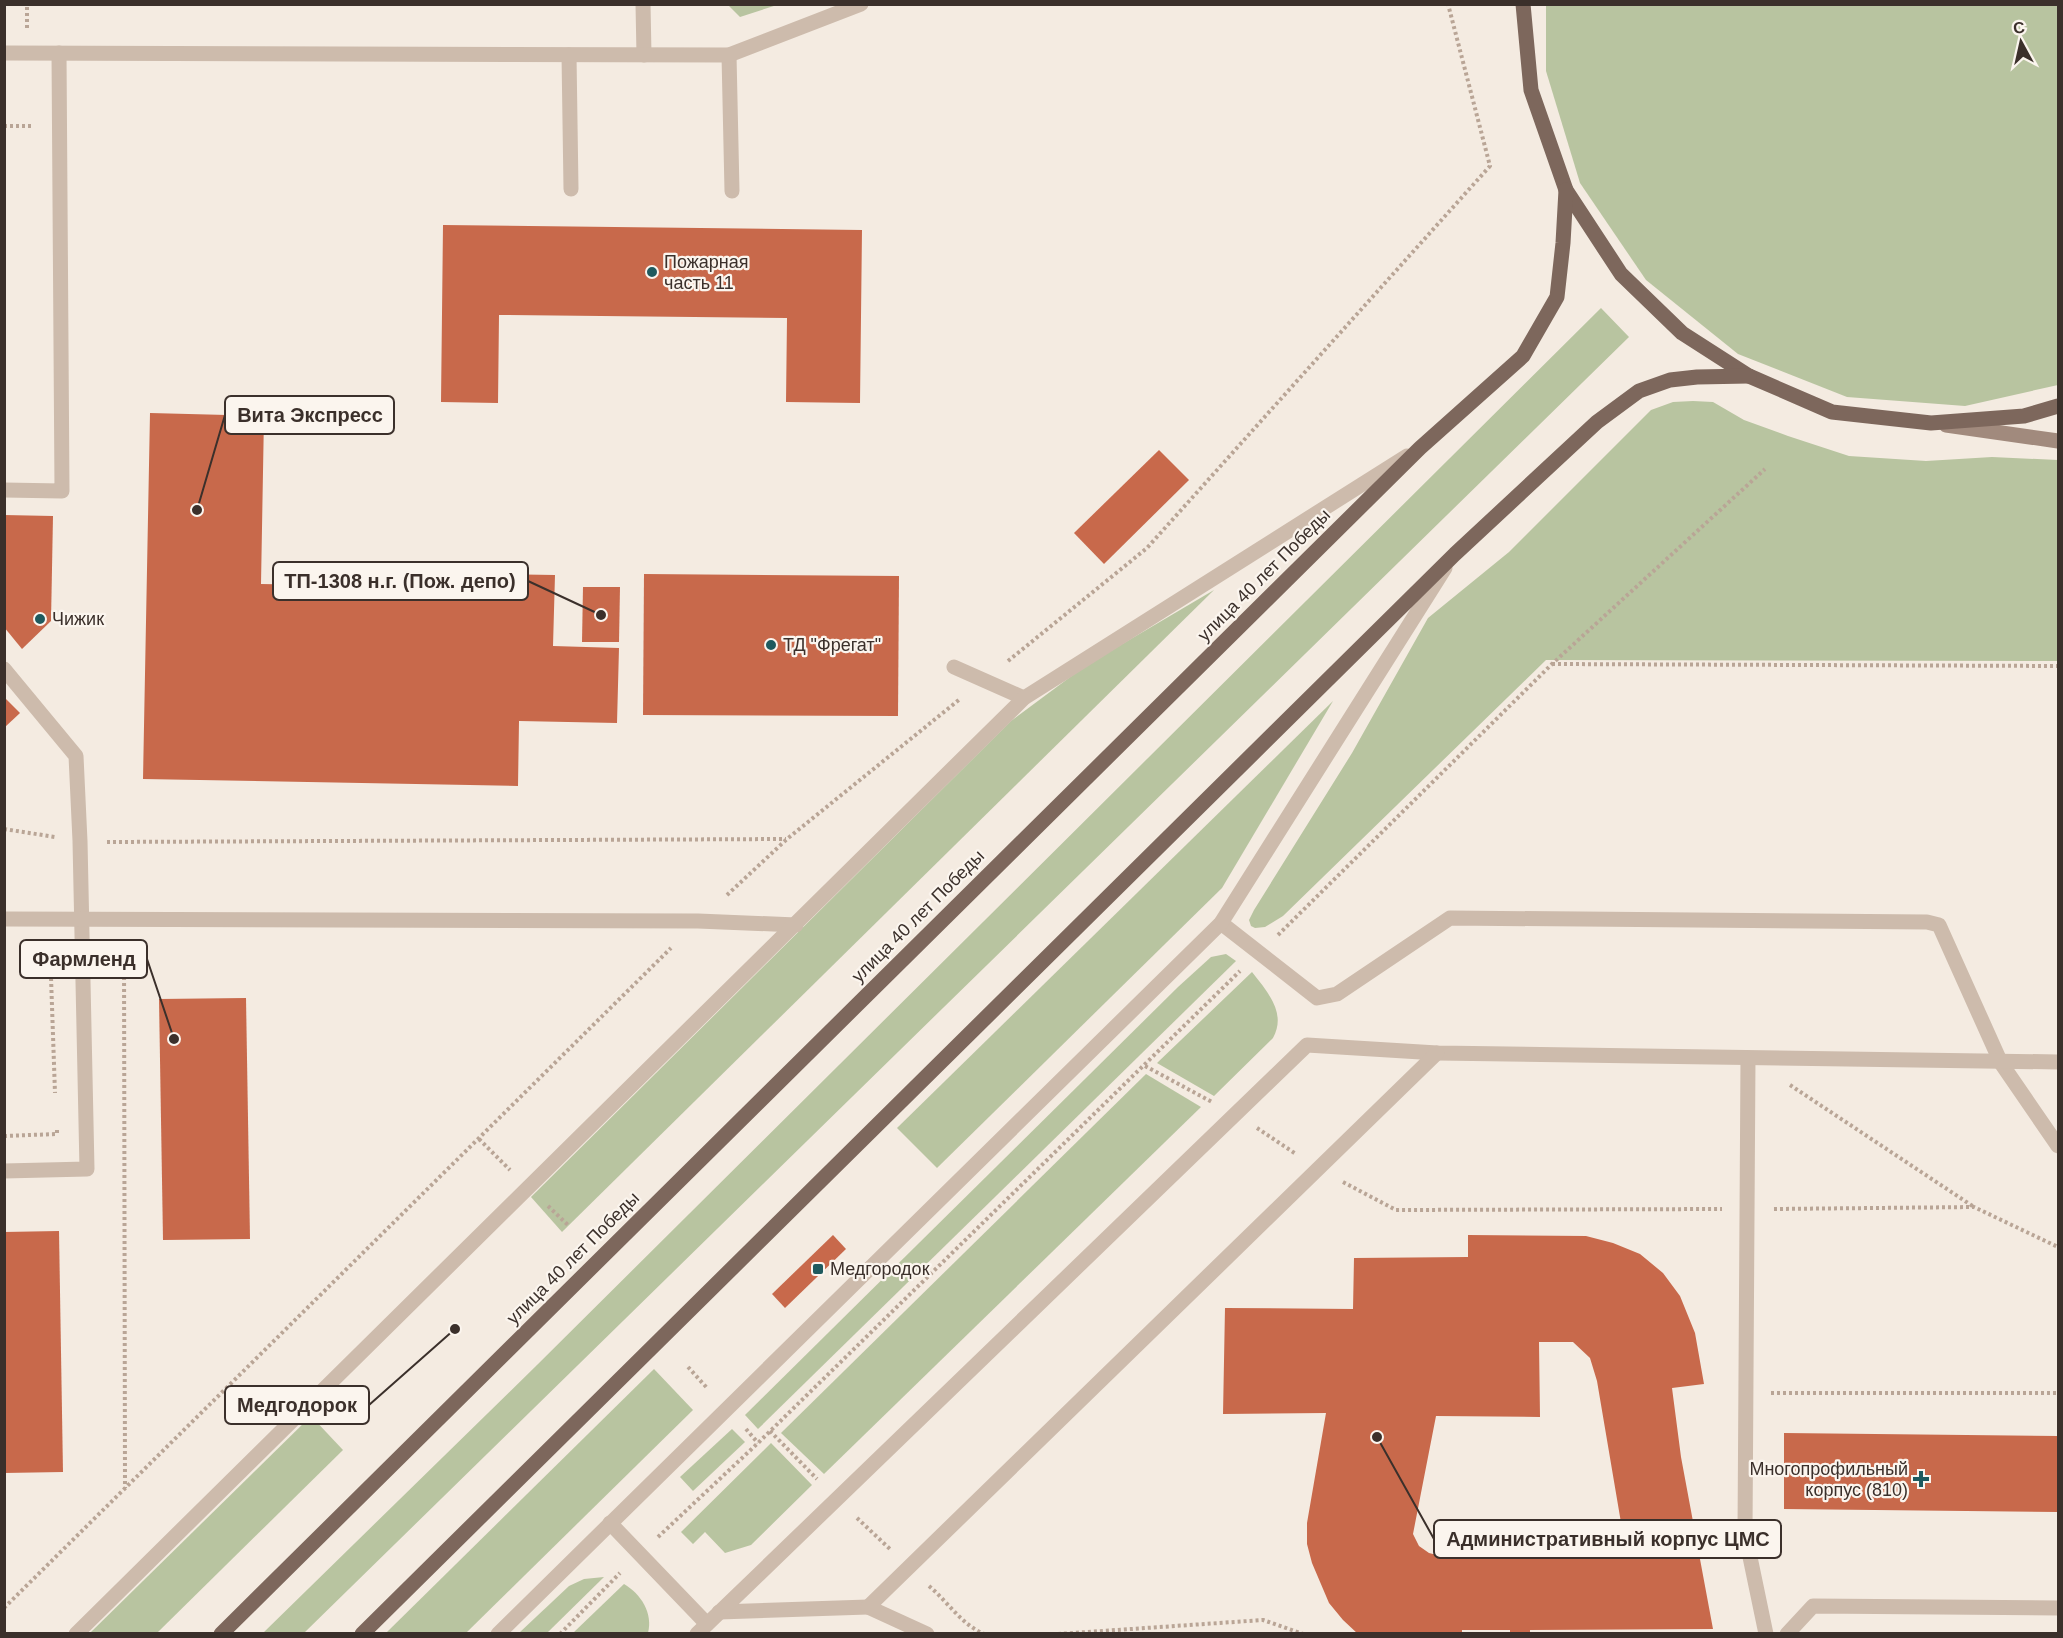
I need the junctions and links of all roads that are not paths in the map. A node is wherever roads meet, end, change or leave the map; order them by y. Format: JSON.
{"nodes":[{"id":1,"x":643,"y":4,"type":"edge"},
{"id":2,"x":861,"y":4,"type":"edge"},
{"id":3,"x":1523,"y":4,"type":"edge"},
{"id":4,"x":4,"y":53,"type":"edge"},
{"id":5,"x":59,"y":53,"type":"junction"},
{"id":6,"x":569,"y":55,"type":"junction"},
{"id":7,"x":644,"y":55,"type":"junction"},
{"id":8,"x":729,"y":55,"type":"junction"},
{"id":9,"x":571,"y":189,"type":"dead end"},
{"id":10,"x":732,"y":190,"type":"dead end"},
{"id":11,"x":1566,"y":190,"type":"junction"},
{"id":12,"x":1749,"y":376,"type":"junction"},
{"id":13,"x":2058,"y":406,"type":"edge"},
{"id":14,"x":1931,"y":423,"type":"junction"},
{"id":15,"x":2058,"y":441,"type":"edge"},
{"id":16,"x":1420,"y":448,"type":"junction"},
{"id":17,"x":4,"y":490,"type":"edge"},
{"id":18,"x":1455,"y":554,"type":"junction"},
{"id":19,"x":954,"y":667,"type":"dead end"},
{"id":20,"x":4,"y":669,"type":"edge"},
{"id":21,"x":1024,"y":698,"type":"junction"},
{"id":22,"x":4,"y":919,"type":"edge"},
{"id":23,"x":81,"y":920,"type":"junction"},
{"id":24,"x":1221,"y":923,"type":"junction"},
{"id":25,"x":796,"y":925,"type":"junction"},
{"id":26,"x":1437,"y":1053,"type":"junction"},
{"id":27,"x":1748,"y":1058,"type":"junction"},
{"id":28,"x":2058,"y":1062,"type":"edge"},
{"id":29,"x":2001,"y":1063,"type":"junction"},
{"id":30,"x":2058,"y":1146,"type":"edge"},
{"id":31,"x":4,"y":1171,"type":"edge"},
{"id":32,"x":610,"y":1523,"type":"junction"},
{"id":33,"x":868,"y":1607,"type":"junction"},
{"id":34,"x":2058,"y":1608,"type":"edge"},
{"id":35,"x":719,"y":1612,"type":"junction"},
{"id":36,"x":702,"y":1629,"type":"edge"},
{"id":37,"x":76,"y":1634,"type":"edge"},
{"id":38,"x":221,"y":1634,"type":"edge"},
{"id":39,"x":362,"y":1634,"type":"edge"},
{"id":40,"x":498,"y":1634,"type":"edge"},
{"id":41,"x":927,"y":1634,"type":"edge"},
{"id":42,"x":1767,"y":1634,"type":"edge"},
{"id":43,"x":1787,"y":1634,"type":"edge"}],
"edges":[{"from":1,"to":7,"type":"street"},
{"from":2,"to":8,"type":"street"},
{"from":3,"to":11,"type":"main road"},
{"from":4,"to":5,"type":"street"},
{"from":5,"to":6,"type":"street"},
{"from":5,"to":17,"type":"street"},
{"from":6,"to":7,"type":"street"},
{"from":6,"to":9,"type":"street"},
{"from":7,"to":8,"type":"street"},
{"from":8,"to":10,"type":"street"},
{"from":11,"to":12,"type":"main road"},
{"from":11,"to":16,"type":"main road","name":"улица 40 лет Победы"},
{"from":12,"to":14,"type":"main road"},
{"from":12,"to":18,"type":"main road"},
{"from":13,"to":14,"type":"main road"},
{"from":14,"to":15,"type":"street"},
{"from":16,"to":21,"type":"street"},
{"from":16,"to":38,"type":"main road","name":"улица 40 лет Победы"},
{"from":18,"to":24,"type":"street"},
{"from":18,"to":39,"type":"main road"},
{"from":19,"to":21,"type":"street"},
{"from":20,"to":23,"type":"street"},
{"from":21,"to":25,"type":"street"},
{"from":22,"to":23,"type":"street"},
{"from":23,"to":25,"type":"street"},
{"from":23,"to":31,"type":"street"},
{"from":24,"to":29,"type":"street"},
{"from":24,"to":32,"type":"street"},
{"from":25,"to":37,"type":"street"},
{"from":26,"to":27,"type":"street"},
{"from":26,"to":33,"type":"street"},
{"from":26,"to":35,"type":"street"},
{"from":27,"to":29,"type":"street"},
{"from":27,"to":42,"type":"street"},
{"from":28,"to":29,"type":"street"},
{"from":29,"to":30,"type":"street"},
{"from":32,"to":36,"type":"street"},
{"from":32,"to":40,"type":"street"},
{"from":33,"to":35,"type":"street"},
{"from":33,"to":41,"type":"street"},
{"from":34,"to":43,"type":"street"},
{"from":35,"to":36,"type":"street"}]}
